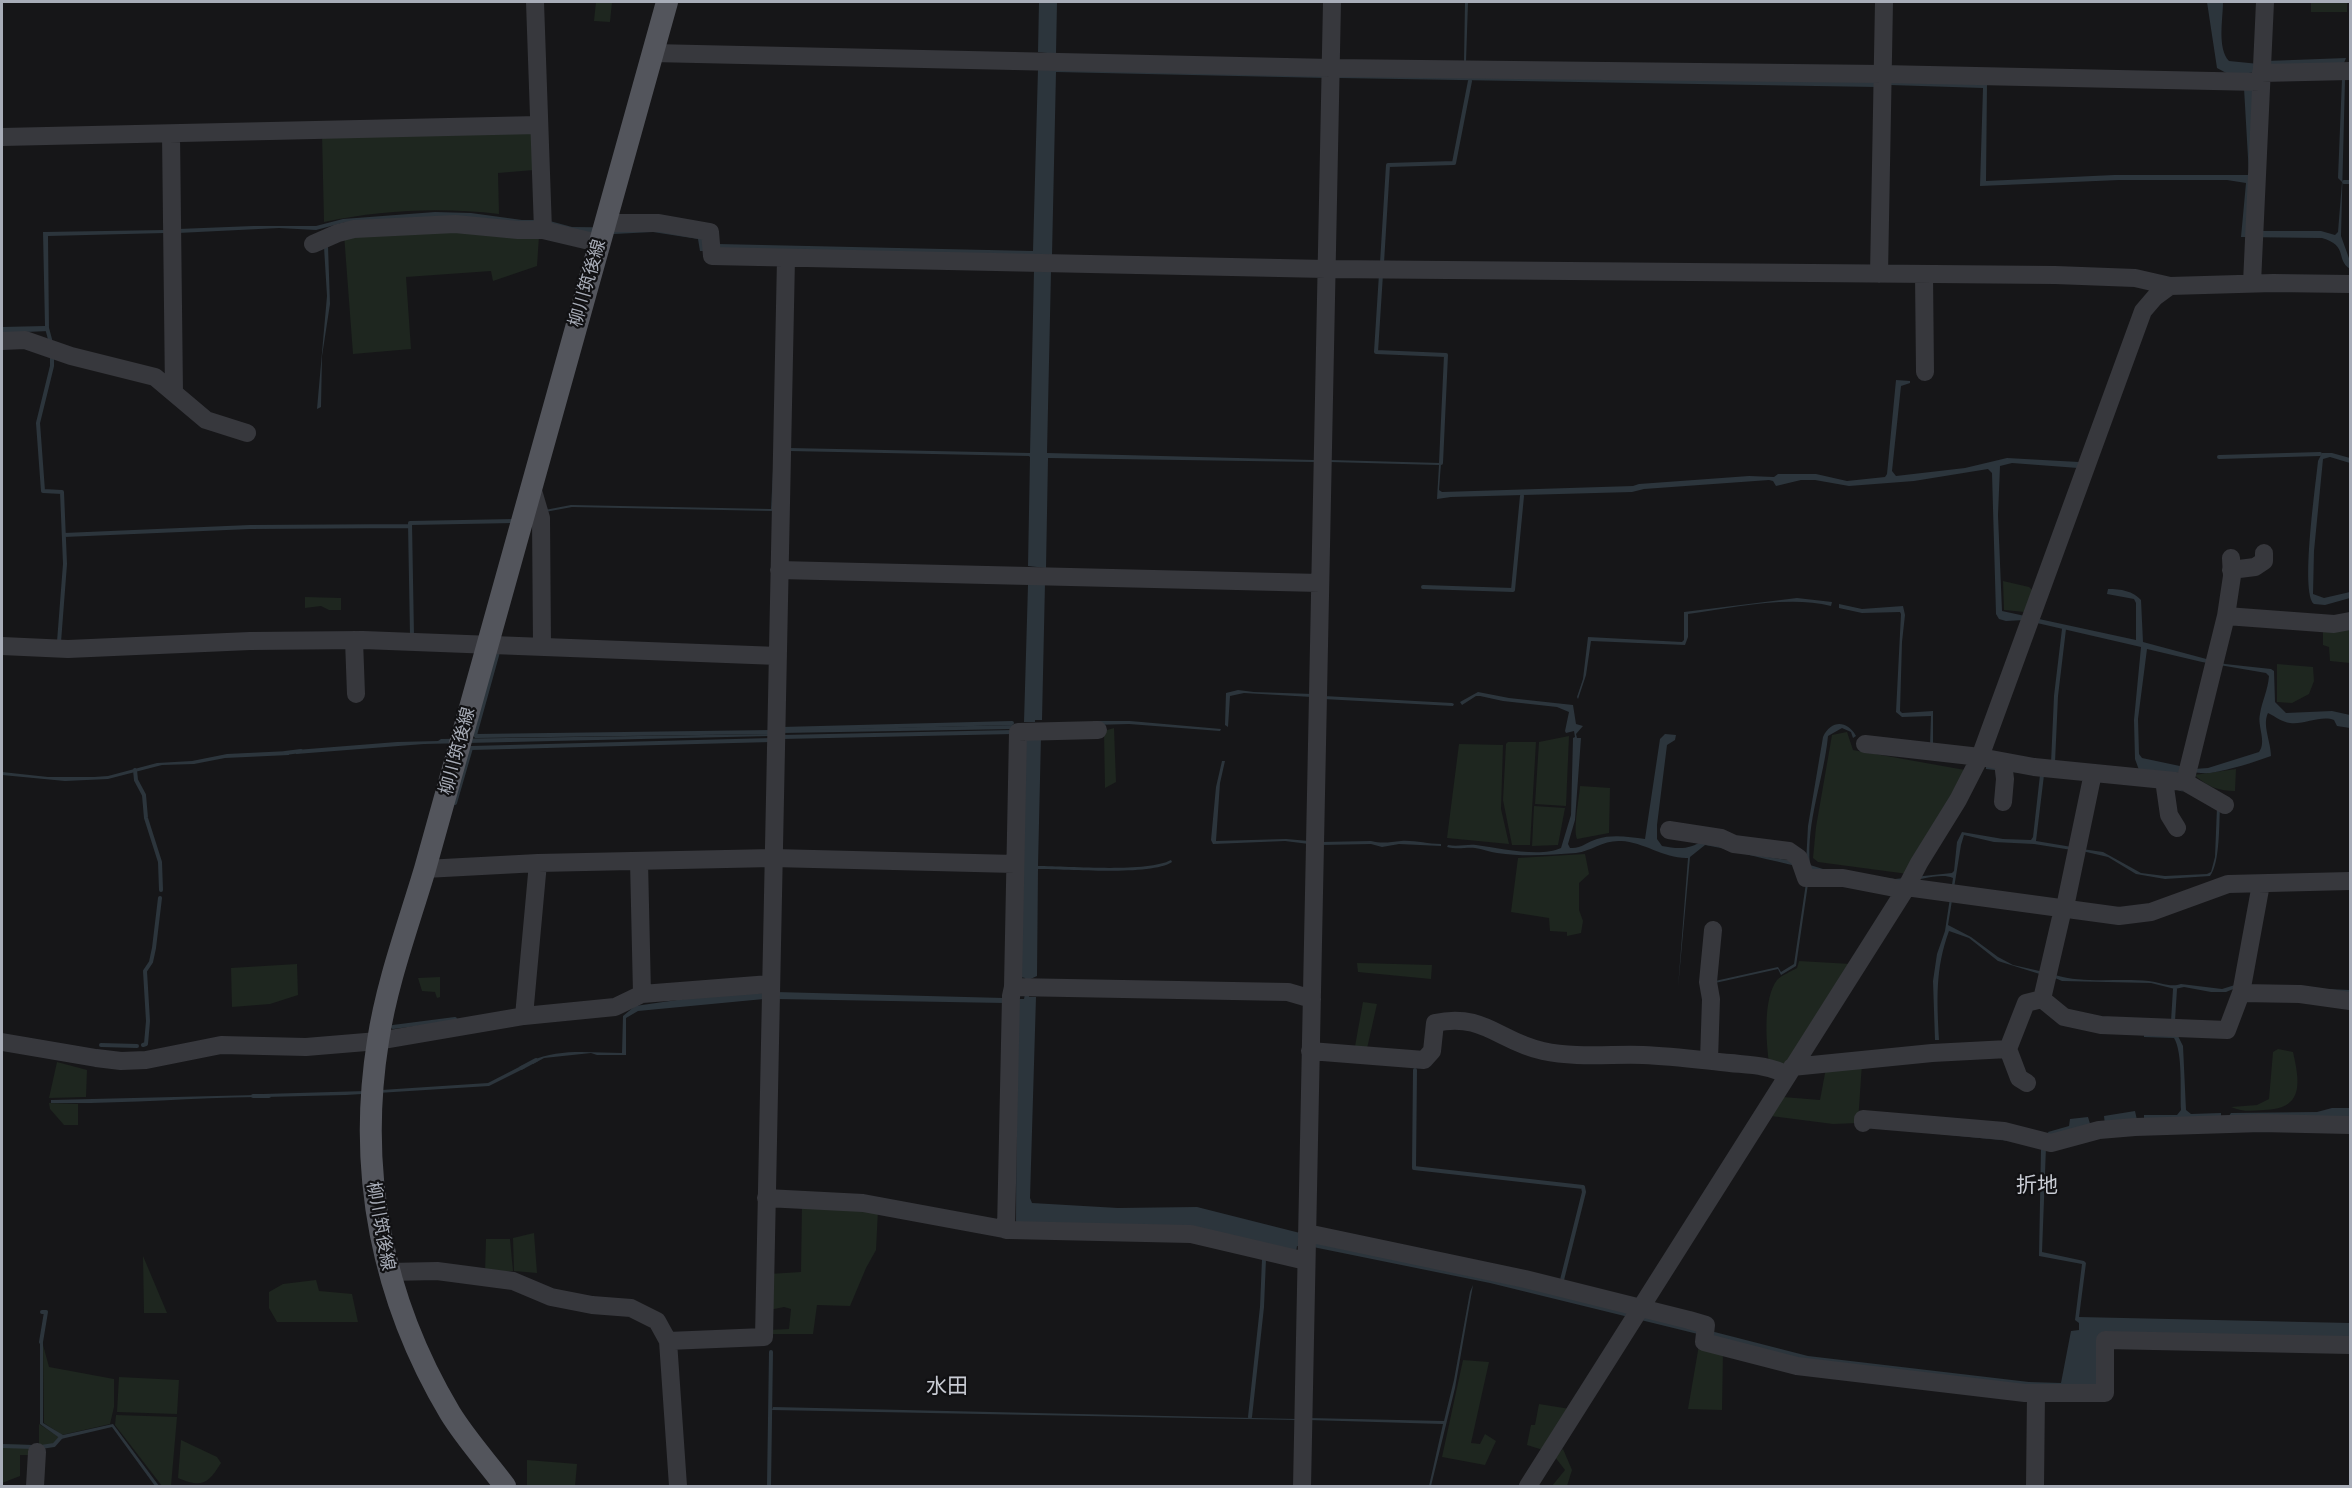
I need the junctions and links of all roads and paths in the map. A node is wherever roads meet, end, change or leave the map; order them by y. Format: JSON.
{"nodes":[{"id":1,"x":536,"y":2,"type":"edge"},
{"id":2,"x":667,"y":2,"type":"edge"},
{"id":3,"x":1332,"y":2,"type":"edge"},
{"id":4,"x":1884,"y":2,"type":"edge"},
{"id":5,"x":2265,"y":2,"type":"edge"},
{"id":6,"x":652,"y":53,"type":"junction"},
{"id":7,"x":1331,"y":68,"type":"junction"},
{"id":8,"x":2350,"y":71,"type":"edge"},
{"id":9,"x":1882,"y":74,"type":"junction"},
{"id":10,"x":2261,"y":77,"type":"junction"},
{"id":11,"x":538,"y":125,"type":"junction"},
{"id":12,"x":171,"y":134,"type":"junction"},
{"id":13,"x":2,"y":137,"type":"edge"},
{"id":14,"x":543,"y":230,"type":"junction"},
{"id":15,"x":601,"y":233,"type":"junction"},
{"id":16,"x":314,"y":244,"type":"dead end"},
{"id":17,"x":786,"y":258,"type":"junction"},
{"id":18,"x":1326,"y":270,"type":"junction"},
{"id":19,"x":1879,"y":274,"type":"junction"},
{"id":20,"x":1924,"y":274,"type":"junction"},
{"id":21,"x":2252,"y":283,"type":"junction"},
{"id":22,"x":2350,"y":284,"type":"edge"},
{"id":23,"x":2170,"y":286,"type":"junction"},
{"id":24,"x":2,"y":341,"type":"edge"},
{"id":25,"x":1925,"y":372,"type":"dead end"},
{"id":26,"x":174,"y":393,"type":"junction"},
{"id":27,"x":246,"y":433,"type":"dead end"},
{"id":28,"x":531,"y":484,"type":"junction"},
{"id":29,"x":2264,"y":553,"type":"dead end"},
{"id":30,"x":779,"y":570,"type":"junction"},
{"id":31,"x":1320,"y":583,"type":"junction"},
{"id":32,"x":2226,"y":616,"type":"junction"},
{"id":33,"x":2350,"y":621,"type":"edge"},
{"id":34,"x":354,"y":640,"type":"junction"},
{"id":35,"x":487,"y":643,"type":"junction"},
{"id":36,"x":542,"y":645,"type":"junction"},
{"id":37,"x":2,"y":646,"type":"edge"},
{"id":38,"x":778,"y":656,"type":"junction"},
{"id":39,"x":356,"y":694,"type":"dead end"},
{"id":40,"x":1098,"y":730,"type":"dead end"},
{"id":41,"x":1865,"y":744,"type":"dead end"},
{"id":42,"x":1980,"y":757,"type":"junction"},
{"id":43,"x":2003,"y":762,"type":"junction"},
{"id":44,"x":2093,"y":773,"type":"junction"},
{"id":45,"x":2164,"y":780,"type":"junction"},
{"id":46,"x":2184,"y":782,"type":"junction"},
{"id":47,"x":2003,"y":801,"type":"dead end"},
{"id":48,"x":2225,"y":805,"type":"dead end"},
{"id":49,"x":2177,"y":828,"type":"dead end"},
{"id":50,"x":1670,"y":830,"type":"dead end"},
{"id":51,"x":773,"y":858,"type":"junction"},
{"id":52,"x":639,"y":861,"type":"junction"},
{"id":53,"x":538,"y":863,"type":"junction"},
{"id":54,"x":1015,"y":864,"type":"junction"},
{"id":55,"x":424,"y":869,"type":"junction"},
{"id":56,"x":2350,"y":881,"type":"edge"},
{"id":57,"x":2261,"y":884,"type":"junction"},
{"id":58,"x":1906,"y":889,"type":"junction"},
{"id":59,"x":2065,"y":907,"type":"junction"},
{"id":60,"x":1716,"y":940,"type":"dead end"},
{"id":61,"x":770,"y":984,"type":"junction"},
{"id":62,"x":1013,"y":987,"type":"junction"},
{"id":63,"x":2241,"y":993,"type":"junction"},
{"id":64,"x":642,"y":994,"type":"junction"},
{"id":65,"x":1312,"y":999,"type":"junction"},
{"id":66,"x":2042,"y":999,"type":"junction"},
{"id":67,"x":2350,"y":1001,"type":"edge"},
{"id":68,"x":524,"y":1016,"type":"junction"},
{"id":69,"x":378,"y":1041,"type":"junction"},
{"id":70,"x":2,"y":1042,"type":"edge"},
{"id":71,"x":2008,"y":1049,"type":"junction"},
{"id":72,"x":1310,"y":1051,"type":"junction"},
{"id":73,"x":1709,"y":1060,"type":"junction"},
{"id":74,"x":1790,"y":1071,"type":"junction"},
{"id":75,"x":2027,"y":1083,"type":"dead end"},
{"id":76,"x":1863,"y":1124,"type":"dead end"},
{"id":77,"x":2350,"y":1125,"type":"edge"},
{"id":78,"x":766,"y":1198,"type":"junction"},
{"id":79,"x":1006,"y":1230,"type":"junction"},
{"id":80,"x":1307,"y":1233,"type":"junction"},
{"id":81,"x":1306,"y":1261,"type":"junction"},
{"id":82,"x":388,"y":1272,"type":"junction"},
{"id":83,"x":1641,"y":1308,"type":"junction"},
{"id":84,"x":668,"y":1341,"type":"junction"},
{"id":85,"x":2350,"y":1345,"type":"edge"},
{"id":86,"x":2036,"y":1393,"type":"junction"},
{"id":87,"x":37,"y":1452,"type":"dead end"},
{"id":88,"x":35,"y":1486,"type":"edge"},
{"id":89,"x":505,"y":1486,"type":"edge"},
{"id":90,"x":678,"y":1486,"type":"edge"},
{"id":91,"x":1302,"y":1486,"type":"edge"},
{"id":92,"x":1528,"y":1486,"type":"edge"},
{"id":93,"x":2035,"y":1486,"type":"edge"}],
"edges":[{"from":1,"to":11,"type":"street"},
{"from":2,"to":6,"type":"main road","name":"柳川筑後線"},
{"from":3,"to":7,"type":"street"},
{"from":4,"to":9,"type":"street"},
{"from":5,"to":10,"type":"street"},
{"from":6,"to":7,"type":"street"},
{"from":6,"to":15,"type":"main road","name":"柳川筑後線"},
{"from":7,"to":9,"type":"street"},
{"from":7,"to":18,"type":"street"},
{"from":8,"to":10,"type":"street"},
{"from":9,"to":10,"type":"street"},
{"from":9,"to":19,"type":"street"},
{"from":10,"to":21,"type":"street"},
{"from":11,"to":12,"type":"street"},
{"from":11,"to":14,"type":"street"},
{"from":12,"to":13,"type":"street"},
{"from":12,"to":26,"type":"street"},
{"from":14,"to":15,"type":"street"},
{"from":14,"to":16,"type":"street"},
{"from":15,"to":17,"type":"street"},
{"from":15,"to":28,"type":"main road","name":"柳川筑後線"},
{"from":17,"to":18,"type":"street"},
{"from":17,"to":30,"type":"street"},
{"from":18,"to":19,"type":"street"},
{"from":18,"to":31,"type":"street"},
{"from":19,"to":20,"type":"street"},
{"from":20,"to":23,"type":"street"},
{"from":20,"to":25,"type":"street"},
{"from":21,"to":22,"type":"street"},
{"from":21,"to":23,"type":"street"},
{"from":23,"to":42,"type":"street"},
{"from":24,"to":26,"type":"street"},
{"from":26,"to":27,"type":"street"},
{"from":28,"to":35,"type":"main road","name":"柳川筑後線"},
{"from":28,"to":36,"type":"street"},
{"from":29,"to":32,"type":"street"},
{"from":30,"to":31,"type":"street"},
{"from":30,"to":38,"type":"street"},
{"from":31,"to":65,"type":"street"},
{"from":32,"to":33,"type":"street"},
{"from":32,"to":46,"type":"street"},
{"from":34,"to":35,"type":"street"},
{"from":34,"to":37,"type":"street"},
{"from":34,"to":39,"type":"street"},
{"from":35,"to":36,"type":"street"},
{"from":35,"to":55,"type":"main road","name":"柳川筑後線"},
{"from":36,"to":38,"type":"street"},
{"from":38,"to":51,"type":"street"},
{"from":40,"to":54,"type":"street"},
{"from":41,"to":42,"type":"street"},
{"from":42,"to":43,"type":"street"},
{"from":42,"to":58,"type":"street"},
{"from":43,"to":44,"type":"street"},
{"from":43,"to":47,"type":"street"},
{"from":44,"to":45,"type":"street"},
{"from":44,"to":59,"type":"street"},
{"from":45,"to":46,"type":"street"},
{"from":45,"to":49,"type":"street"},
{"from":46,"to":48,"type":"street"},
{"from":50,"to":58,"type":"street"},
{"from":51,"to":52,"type":"street"},
{"from":51,"to":54,"type":"street"},
{"from":51,"to":61,"type":"street"},
{"from":52,"to":53,"type":"street"},
{"from":52,"to":64,"type":"street"},
{"from":53,"to":55,"type":"street"},
{"from":53,"to":68,"type":"street"},
{"from":54,"to":62,"type":"street"},
{"from":55,"to":69,"type":"main road","name":"柳川筑後線"},
{"from":56,"to":57,"type":"street"},
{"from":57,"to":59,"type":"street"},
{"from":57,"to":63,"type":"street"},
{"from":58,"to":59,"type":"street"},
{"from":58,"to":74,"type":"street"},
{"from":59,"to":66,"type":"street"},
{"from":60,"to":73,"type":"street"},
{"from":61,"to":64,"type":"street"},
{"from":61,"to":78,"type":"street"},
{"from":62,"to":65,"type":"street"},
{"from":62,"to":79,"type":"street"},
{"from":63,"to":66,"type":"street"},
{"from":63,"to":67,"type":"street"},
{"from":64,"to":68,"type":"street"},
{"from":65,"to":72,"type":"street"},
{"from":66,"to":71,"type":"street"},
{"from":68,"to":69,"type":"street"},
{"from":69,"to":70,"type":"street"},
{"from":69,"to":82,"type":"main road","name":"柳川筑後線"},
{"from":71,"to":74,"type":"street"},
{"from":71,"to":75,"type":"street"},
{"from":72,"to":73,"type":"street"},
{"from":72,"to":80,"type":"street"},
{"from":73,"to":74,"type":"street"},
{"from":74,"to":83,"type":"street"},
{"from":76,"to":77,"type":"street"},
{"from":78,"to":79,"type":"street"},
{"from":78,"to":84,"type":"street"},
{"from":79,"to":81,"type":"street"},
{"from":80,"to":81,"type":"street"},
{"from":80,"to":83,"type":"street"},
{"from":81,"to":91,"type":"street"},
{"from":82,"to":84,"type":"street"},
{"from":82,"to":89,"type":"main road","name":"柳川筑後線"},
{"from":83,"to":86,"type":"street"},
{"from":83,"to":92,"type":"street"},
{"from":84,"to":90,"type":"street"},
{"from":85,"to":86,"type":"street"},
{"from":86,"to":93,"type":"street"},
{"from":87,"to":88,"type":"street"}]}
